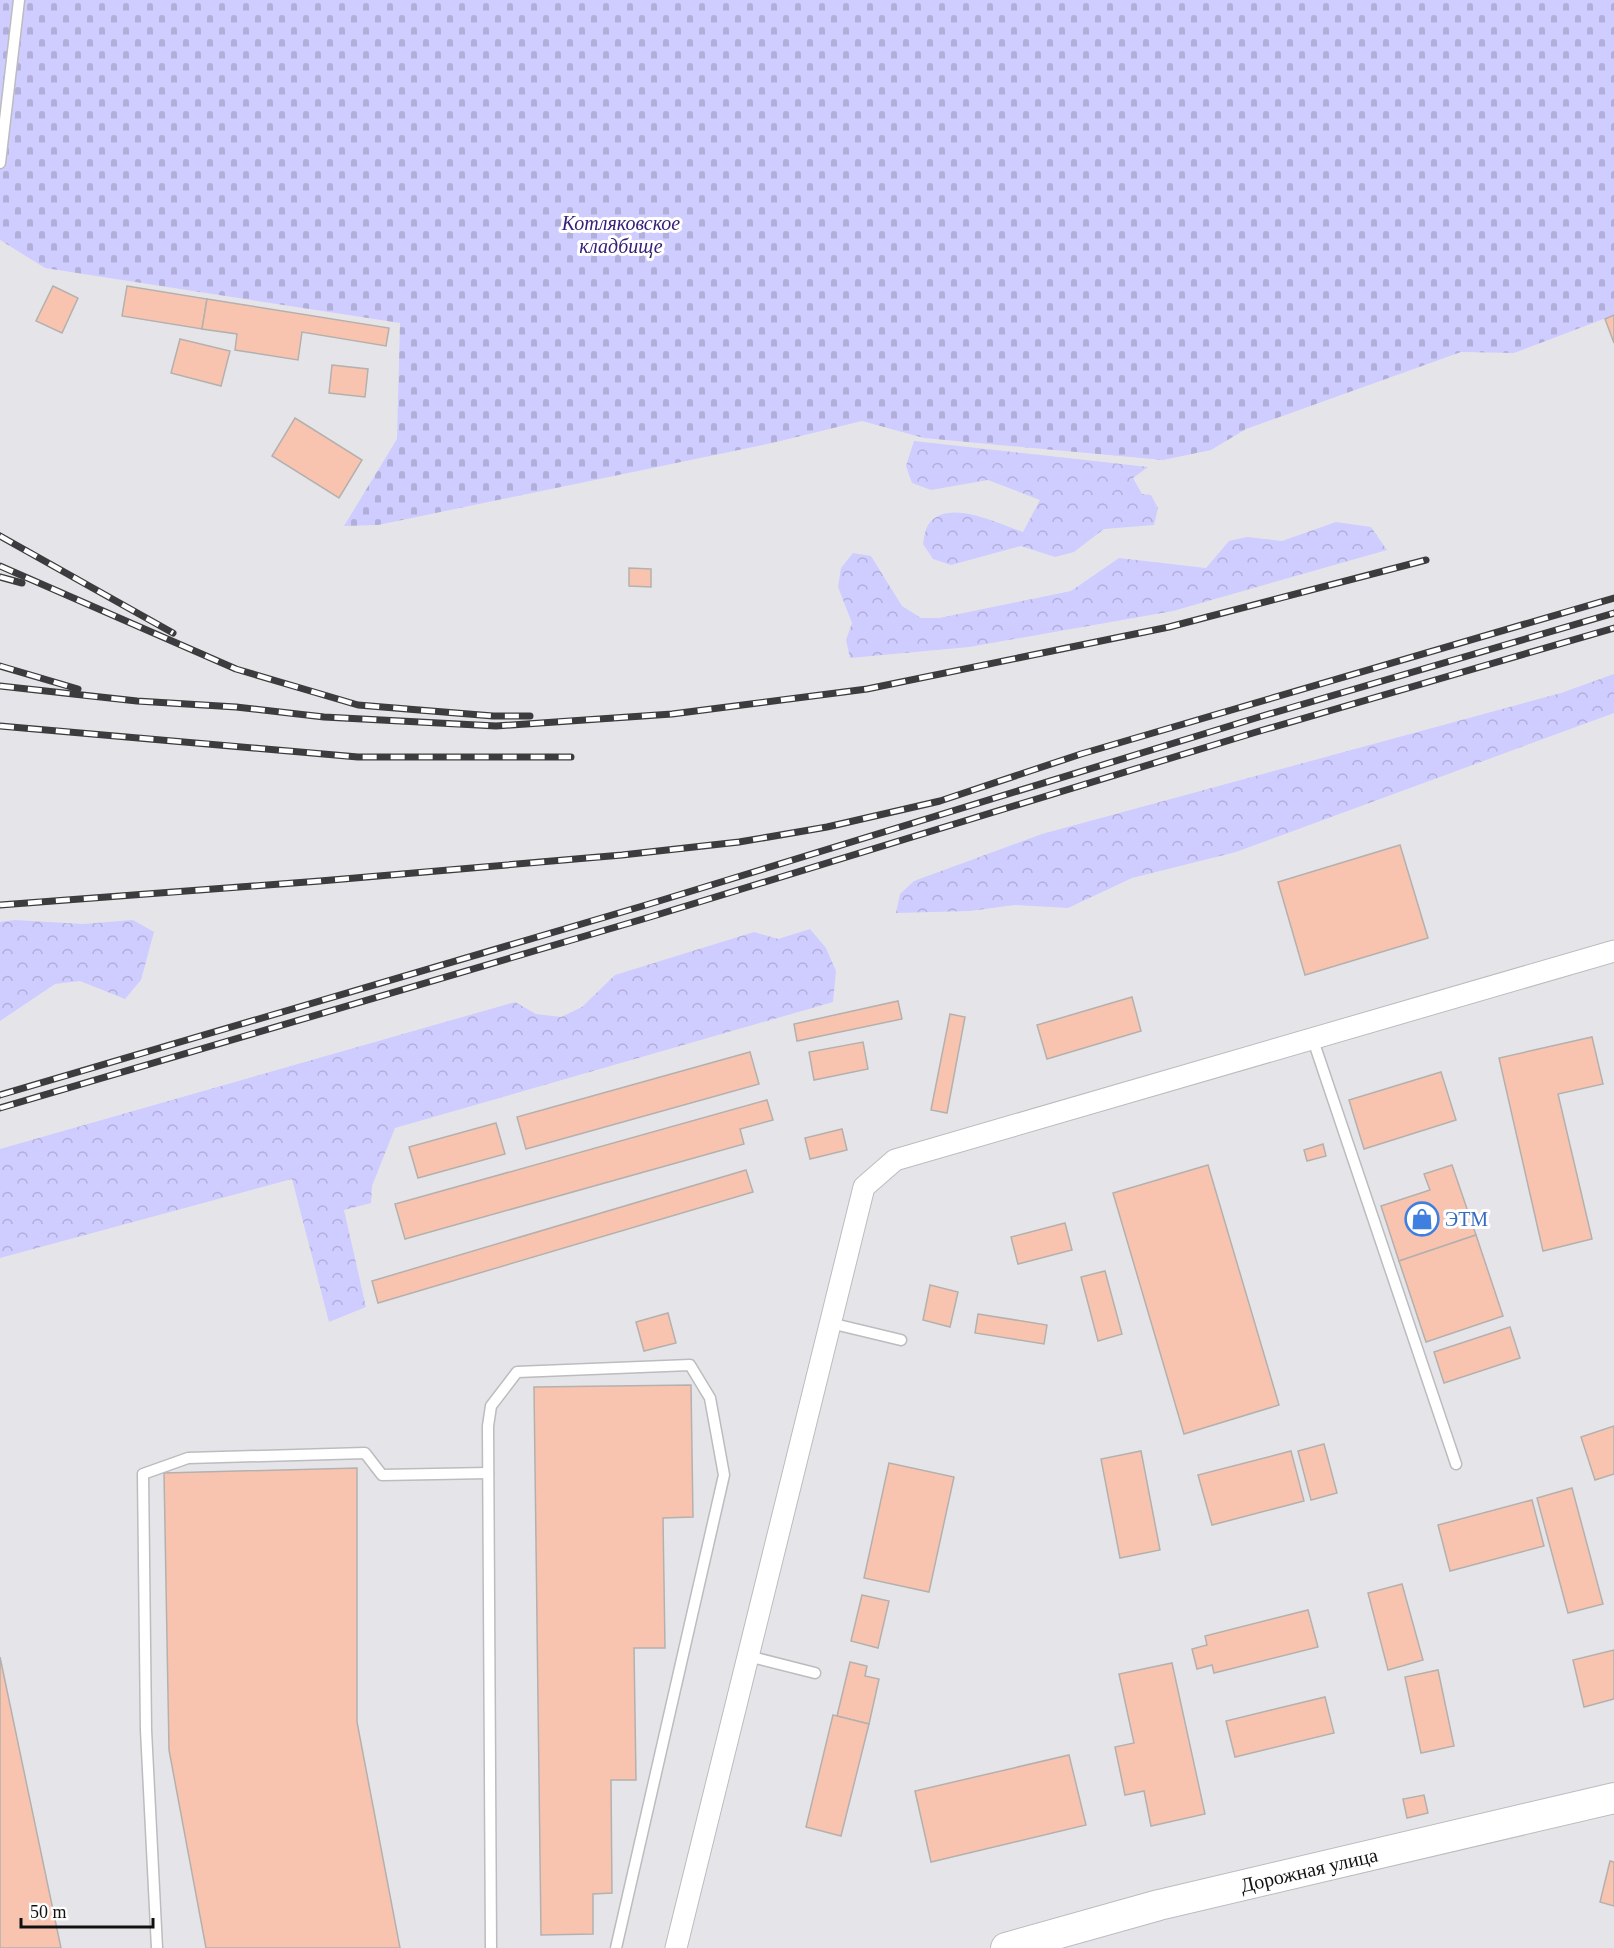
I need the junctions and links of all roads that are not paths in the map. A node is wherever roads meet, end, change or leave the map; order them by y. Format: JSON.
{"nodes":[{"id":1,"x":19,"y":0,"type":"edge"},
{"id":2,"x":0,"y":163,"type":"edge"},
{"id":3,"x":1614,"y":951,"type":"edge"},
{"id":4,"x":1313,"y":1040,"type":"junction"},
{"id":5,"x":830,"y":1323,"type":"junction"},
{"id":6,"x":901,"y":1340,"type":"dead end"},
{"id":7,"x":1456,"y":1464,"type":"dead end"},
{"id":8,"x":488,"y":1473,"type":"junction"},
{"id":9,"x":748,"y":1656,"type":"junction"},
{"id":10,"x":815,"y":1673,"type":"dead end"},
{"id":11,"x":1614,"y":1798,"type":"edge"},
{"id":12,"x":157,"y":1948,"type":"edge"},
{"id":13,"x":490,"y":1948,"type":"edge"},
{"id":14,"x":616,"y":1948,"type":"edge"},
{"id":15,"x":676,"y":1948,"type":"edge"},
{"id":16,"x":1006,"y":1948,"type":"edge"}],
"edges":[{"from":1,"to":2,"type":"lane"},
{"from":3,"to":4,"type":"street"},
{"from":4,"to":5,"type":"street"},
{"from":4,"to":7,"type":"lane"},
{"from":5,"to":6,"type":"lane"},
{"from":5,"to":9,"type":"street"},
{"from":8,"to":12,"type":"lane"},
{"from":8,"to":13,"type":"lane"},
{"from":8,"to":14,"type":"lane"},
{"from":9,"to":10,"type":"lane"},
{"from":9,"to":15,"type":"street"},
{"from":11,"to":16,"type":"main road","name":"Дорожная улица"}]}
